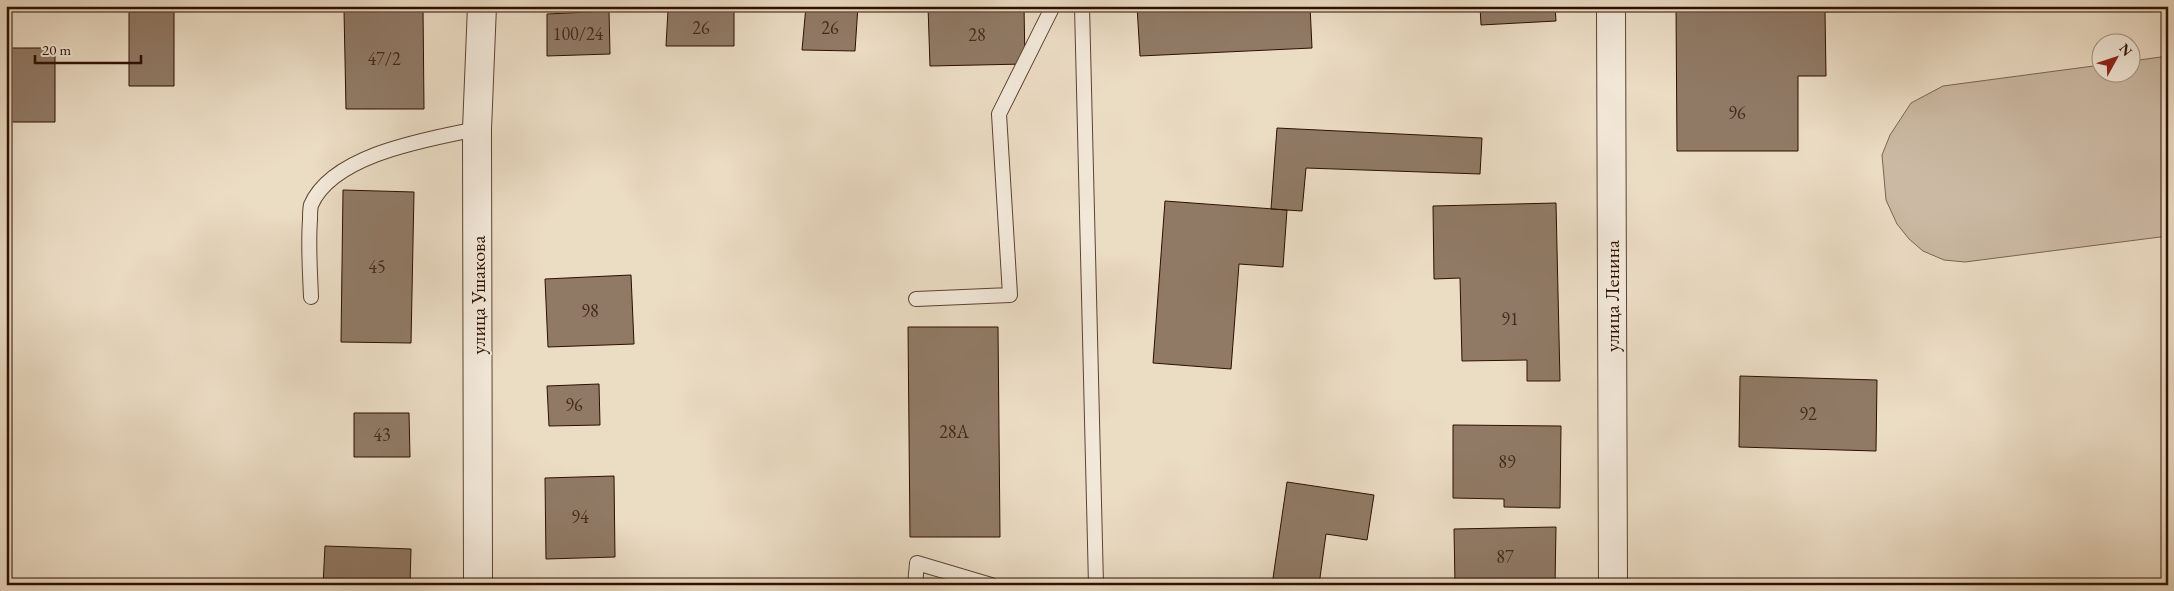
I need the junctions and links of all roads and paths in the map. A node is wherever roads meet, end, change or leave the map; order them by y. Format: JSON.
{"nodes":[{"id":1,"x":482,"y":6,"type":"edge"},
{"id":2,"x":1053,"y":6,"type":"edge"},
{"id":3,"x":1082,"y":6,"type":"edge"},
{"id":4,"x":1611,"y":6,"type":"edge"},
{"id":5,"x":477,"y":129,"type":"junction"},
{"id":6,"x":311,"y":297,"type":"dead end"},
{"id":7,"x":916,"y":299,"type":"dead end"},
{"id":8,"x":478,"y":585,"type":"edge"},
{"id":9,"x":915,"y":585,"type":"edge"},
{"id":10,"x":991,"y":585,"type":"edge"},
{"id":11,"x":1096,"y":585,"type":"edge"},
{"id":12,"x":1613,"y":585,"type":"edge"}],
"edges":[{"from":1,"to":5,"type":"street","name":"улица Ушакова"},
{"from":2,"to":7,"type":"lane"},
{"from":3,"to":11,"type":"lane"},
{"from":4,"to":12,"type":"street","name":"улица Ленина"},
{"from":5,"to":6,"type":"lane"},
{"from":5,"to":8,"type":"street","name":"улица Ушакова"},
{"from":9,"to":10,"type":"lane"}]}
